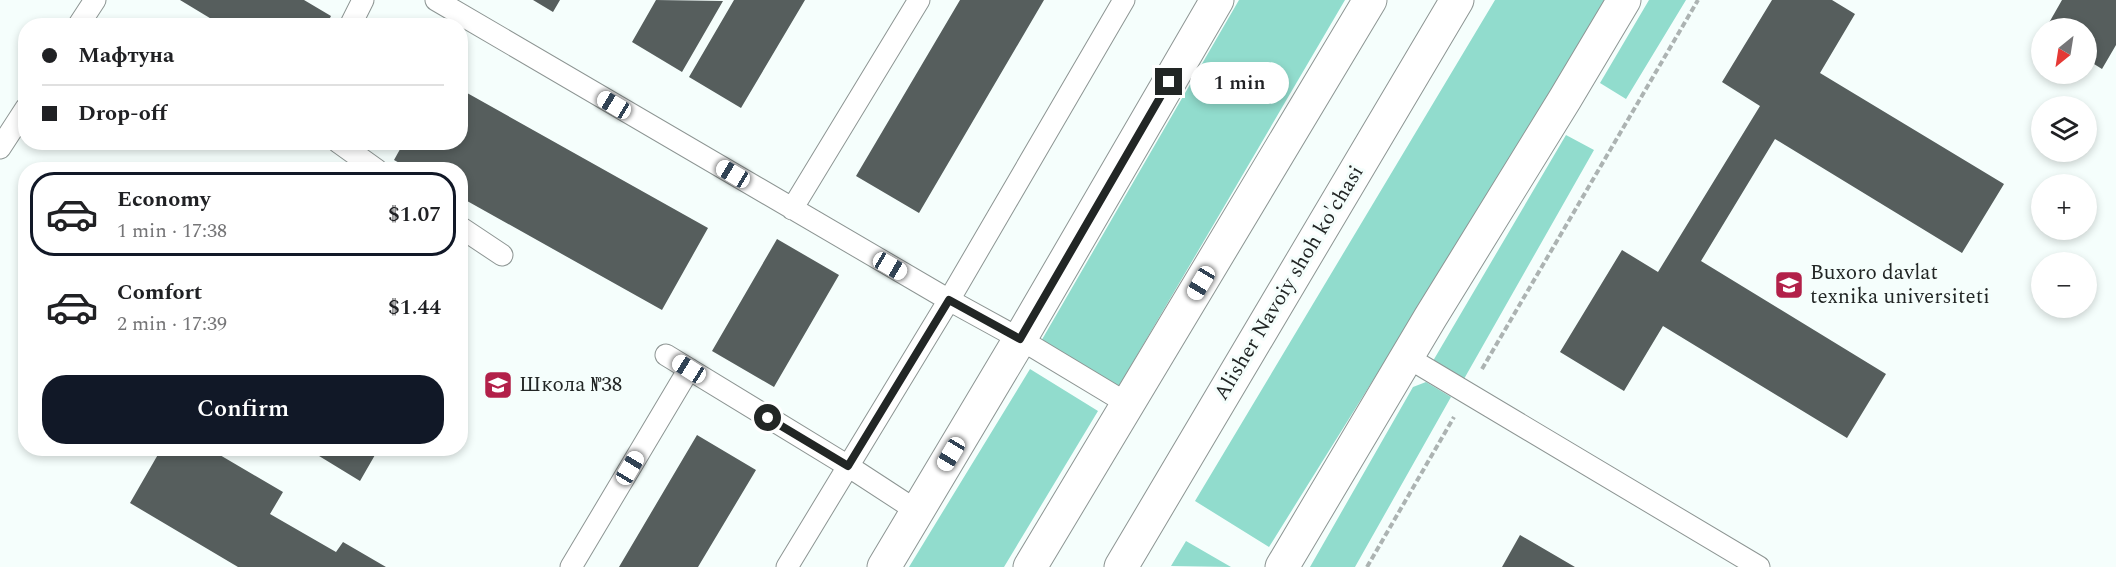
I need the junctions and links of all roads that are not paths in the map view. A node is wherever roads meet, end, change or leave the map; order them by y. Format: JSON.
{"nodes":[{"id":1,"x":94,"y":0,"type":"edge"},
{"id":2,"x":363,"y":0,"type":"edge"},
{"id":3,"x":436,"y":0,"type":"edge"},
{"id":4,"x":919,"y":0,"type":"edge"},
{"id":5,"x":1124,"y":0,"type":"edge"},
{"id":6,"x":1217,"y":0,"type":"edge"},
{"id":7,"x":1370,"y":0,"type":"edge"},
{"id":8,"x":1457,"y":0,"type":"edge"},
{"id":9,"x":1623,"y":0,"type":"edge"},
{"id":10,"x":83,"y":18,"type":"edge"},
{"id":11,"x":354,"y":18,"type":"edge"},
{"id":12,"x":467,"y":18,"type":"edge"},
{"id":13,"x":468,"y":19,"type":"edge"},
{"id":14,"x":18,"y":120,"type":"edge"},
{"id":15,"x":0,"y":148,"type":"edge"},
{"id":16,"x":349,"y":150,"type":"edge"},
{"id":17,"x":366,"y":162,"type":"edge"},
{"id":18,"x":792,"y":209,"type":"junction"},
{"id":19,"x":468,"y":232,"type":"edge"},
{"id":20,"x":502,"y":255,"type":"dead end"},
{"id":21,"x":949,"y":300,"type":"junction"},
{"id":22,"x":1020,"y":339,"type":"junction"},
{"id":23,"x":666,"y":355,"type":"dead end"},
{"id":24,"x":1407,"y":357,"type":"junction"},
{"id":25,"x":689,"y":369,"type":"junction"},
{"id":26,"x":1128,"y":404,"type":"junction"},
{"id":27,"x":848,"y":466,"type":"junction"},
{"id":28,"x":917,"y":511,"type":"junction"},
{"id":29,"x":571,"y":567,"type":"edge"},
{"id":30,"x":787,"y":567,"type":"edge"},
{"id":31,"x":884,"y":567,"type":"edge"},
{"id":32,"x":1030,"y":567,"type":"edge"},
{"id":33,"x":1121,"y":567,"type":"edge"},
{"id":34,"x":1282,"y":567,"type":"edge"},
{"id":35,"x":1759,"y":567,"type":"edge"}],
"edges":[{"from":1,"to":10,"type":"lane"},
{"from":2,"to":11,"type":"lane"},
{"from":3,"to":12,"type":"lane"},
{"from":4,"to":18,"type":"lane"},
{"from":5,"to":21,"type":"lane"},
{"from":6,"to":22,"type":"street"},
{"from":7,"to":26,"type":"street"},
{"from":8,"to":33,"type":"street","name":"Alisher Navoiy shoh ko'chasi"},
{"from":9,"to":24,"type":"street"},
{"from":13,"to":18,"type":"lane"},
{"from":14,"to":15,"type":"lane"},
{"from":16,"to":17,"type":"lane"},
{"from":18,"to":21,"type":"lane"},
{"from":19,"to":20,"type":"lane"},
{"from":21,"to":22,"type":"lane"},
{"from":21,"to":27,"type":"lane"},
{"from":22,"to":26,"type":"lane"},
{"from":22,"to":28,"type":"street"},
{"from":23,"to":25,"type":"lane"},
{"from":24,"to":34,"type":"street"},
{"from":24,"to":35,"type":"lane"},
{"from":25,"to":27,"type":"lane"},
{"from":25,"to":29,"type":"lane"},
{"from":26,"to":32,"type":"street"},
{"from":27,"to":28,"type":"lane"},
{"from":27,"to":30,"type":"lane"},
{"from":28,"to":31,"type":"street"}]}
